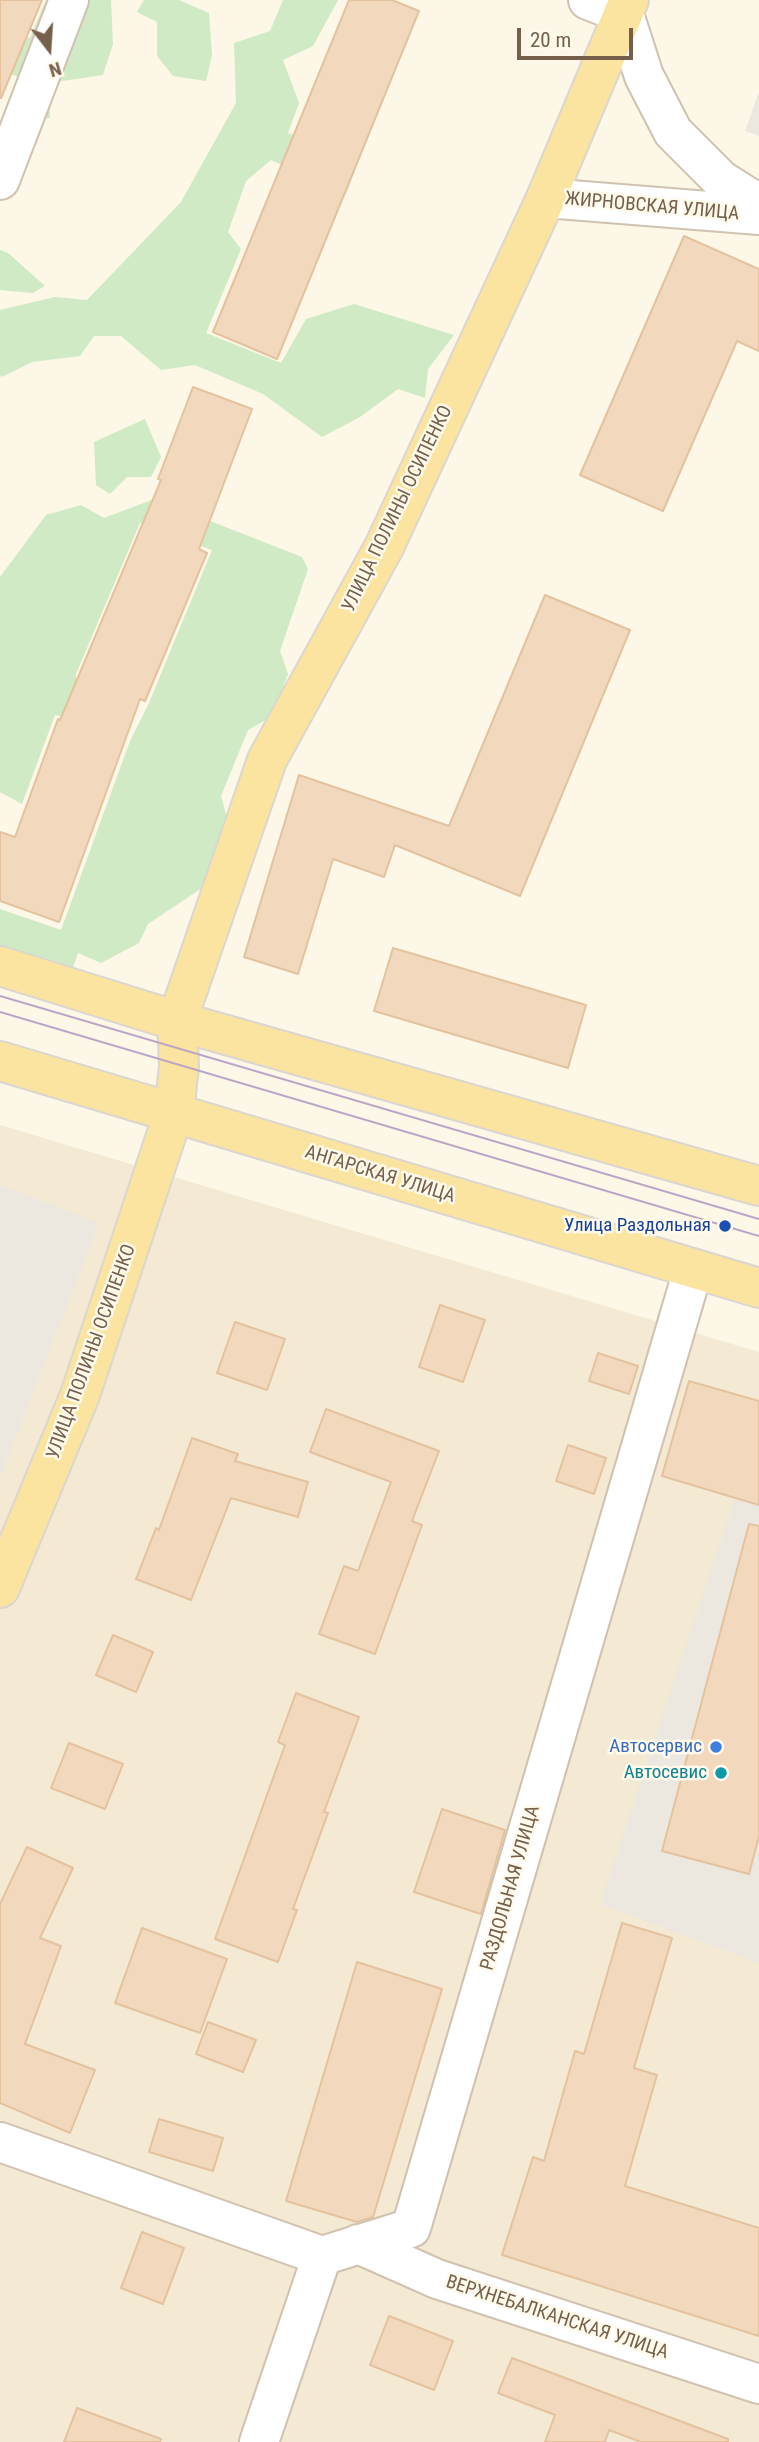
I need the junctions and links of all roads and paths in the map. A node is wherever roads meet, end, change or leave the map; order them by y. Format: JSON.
{"nodes":[{"id":1,"x":69,"y":0,"type":"edge"},
{"id":2,"x":588,"y":0,"type":"edge"},
{"id":3,"x":626,"y":7,"type":"edge"},
{"id":4,"x":0,"y":180,"type":"edge"},
{"id":5,"x":545,"y":198,"type":"junction"},
{"id":6,"x":759,"y":204,"type":"edge"},
{"id":7,"x":759,"y":215,"type":"edge"},
{"id":8,"x":0,"y":966,"type":"edge"},
{"id":9,"x":177,"y":1021,"type":"junction"},
{"id":10,"x":0,"y":1061,"type":"edge"},
{"id":11,"x":174,"y":1112,"type":"junction"},
{"id":12,"x":759,"y":1186,"type":"edge"},
{"id":13,"x":693,"y":1270,"type":"junction"},
{"id":14,"x":759,"y":1288,"type":"edge"},
{"id":15,"x":0,"y":1588,"type":"edge"},
{"id":16,"x":0,"y":2142,"type":"edge"},
{"id":17,"x":358,"y":2244,"type":"junction"},
{"id":18,"x":322,"y":2256,"type":"junction"},
{"id":19,"x":759,"y":2385,"type":"edge"},
{"id":20,"x":259,"y":2442,"type":"edge"}],
"edges":[{"from":1,"to":4,"type":"street"},
{"from":2,"to":3,"type":"street"},
{"from":3,"to":5,"type":"main road","name":"УЛИЦА ПОЛИНЫ ОСИПЕНКО"},
{"from":3,"to":6,"type":"street"},
{"from":5,"to":7,"type":"street","name":"ЖИРНОВСКАЯ УЛИЦА"},
{"from":5,"to":9,"type":"main road","name":"УЛИЦА ПОЛИНЫ ОСИПЕНКО"},
{"from":8,"to":9,"type":"main road"},
{"from":9,"to":11,"type":"main road","name":"УЛИЦА ПОЛИНЫ ОСИПЕНКО"},
{"from":9,"to":12,"type":"main road"},
{"from":10,"to":11,"type":"main road","name":"АНГАРСКАЯ УЛИЦА"},
{"from":11,"to":13,"type":"main road","name":"АНГАРСКАЯ УЛИЦА"},
{"from":11,"to":15,"type":"main road","name":"УЛИЦА ПОЛИНЫ ОСИПЕНКО"},
{"from":13,"to":14,"type":"main road","name":"АНГАРСКАЯ УЛИЦА"},
{"from":13,"to":17,"type":"street","name":"РАЗДОЛЬНАЯ УЛИЦА"},
{"from":16,"to":18,"type":"street"},
{"from":17,"to":18,"type":"street","name":"РАЗДОЛЬНАЯ УЛИЦА"},
{"from":17,"to":19,"type":"street","name":"ВЕРХНЕБАЛКАНСКАЯ УЛИЦА"},
{"from":18,"to":20,"type":"street"}]}
